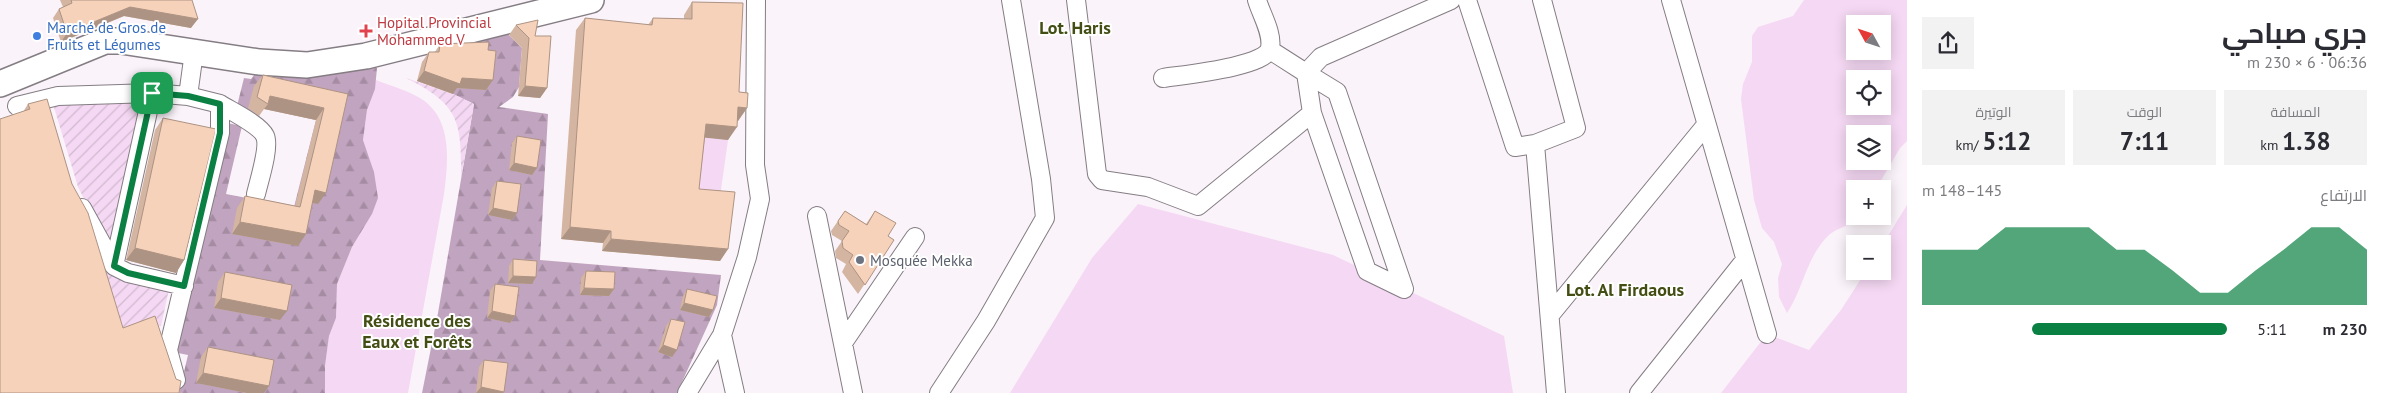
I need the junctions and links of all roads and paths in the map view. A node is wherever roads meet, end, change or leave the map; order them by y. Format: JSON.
{"nodes":[{"id":1,"x":591,"y":0,"type":"edge"},
{"id":2,"x":756,"y":0,"type":"edge"},
{"id":3,"x":1011,"y":0,"type":"edge"},
{"id":4,"x":1076,"y":0,"type":"edge"},
{"id":5,"x":1257,"y":0,"type":"edge"},
{"id":6,"x":1451,"y":0,"type":"edge"},
{"id":7,"x":1467,"y":0,"type":"edge"},
{"id":8,"x":1542,"y":0,"type":"edge"},
{"id":9,"x":1671,"y":0,"type":"edge"},
{"id":10,"x":1270,"y":50,"type":"junction"},
{"id":11,"x":194,"y":52,"type":"junction"},
{"id":12,"x":1306,"y":73,"type":"junction"},
{"id":13,"x":1163,"y":78,"type":"dead end"},
{"id":14,"x":0,"y":84,"type":"edge"},
{"id":15,"x":152,"y":93,"type":"junction"},
{"id":16,"x":188,"y":96,"type":"junction"},
{"id":17,"x":46,"y":99,"type":"junction"},
{"id":18,"x":220,"y":104,"type":"junction"},
{"id":19,"x":17,"y":106,"type":"dead end"},
{"id":20,"x":1312,"y":113,"type":"junction"},
{"id":21,"x":52,"y":117,"type":"edge"},
{"id":22,"x":1706,"y":125,"type":"junction"},
{"id":23,"x":1535,"y":144,"type":"junction"},
{"id":24,"x":74,"y":193,"type":"edge"},
{"id":25,"x":256,"y":194,"type":"dead end"},
{"id":26,"x":817,"y":216,"type":"dead end"},
{"id":27,"x":915,"y":237,"type":"dead end"},
{"id":28,"x":1745,"y":260,"type":"junction"},
{"id":29,"x":114,"y":266,"type":"junction"},
{"id":30,"x":184,"y":286,"type":"junction"},
{"id":31,"x":1550,"y":315,"type":"junction"},
{"id":32,"x":722,"y":334,"type":"junction"},
{"id":33,"x":1767,"y":334,"type":"dead end"},
{"id":34,"x":844,"y":343,"type":"junction"},
{"id":35,"x":176,"y":381,"type":"edge"},
{"id":36,"x":687,"y":393,"type":"edge"},
{"id":37,"x":735,"y":393,"type":"edge"},
{"id":38,"x":853,"y":393,"type":"edge"},
{"id":39,"x":939,"y":393,"type":"edge"},
{"id":40,"x":1556,"y":393,"type":"edge"},
{"id":41,"x":1638,"y":393,"type":"edge"}],
"edges":[{"from":1,"to":11,"type":"street"},
{"from":2,"to":32,"type":"street"},
{"from":3,"to":39,"type":"street"},
{"from":4,"to":20,"type":"street"},
{"from":5,"to":10,"type":"street"},
{"from":6,"to":12,"type":"street"},
{"from":7,"to":23,"type":"street"},
{"from":8,"to":23,"type":"street"},
{"from":9,"to":22,"type":"street"},
{"from":10,"to":12,"type":"street"},
{"from":10,"to":13,"type":"street"},
{"from":11,"to":14,"type":"street"},
{"from":11,"to":16,"type":"street"},
{"from":12,"to":20,"type":"street"},
{"from":12,"to":20,"type":"street"},
{"from":15,"to":16,"type":"street"},
{"from":15,"to":17,"type":"street"},
{"from":15,"to":29,"type":"street"},
{"from":16,"to":18,"type":"street"},
{"from":17,"to":19,"type":"street"},
{"from":17,"to":21,"type":"street"},
{"from":18,"to":25,"type":"street"},
{"from":18,"to":30,"type":"street"},
{"from":22,"to":28,"type":"street"},
{"from":22,"to":31,"type":"street"},
{"from":23,"to":31,"type":"street"},
{"from":24,"to":29,"type":"street"},
{"from":26,"to":34,"type":"street"},
{"from":27,"to":34,"type":"street"},
{"from":28,"to":33,"type":"street"},
{"from":28,"to":41,"type":"street"},
{"from":29,"to":30,"type":"street"},
{"from":30,"to":35,"type":"street"},
{"from":31,"to":40,"type":"street"},
{"from":32,"to":36,"type":"street"},
{"from":32,"to":37,"type":"street"},
{"from":34,"to":38,"type":"street"}]}
